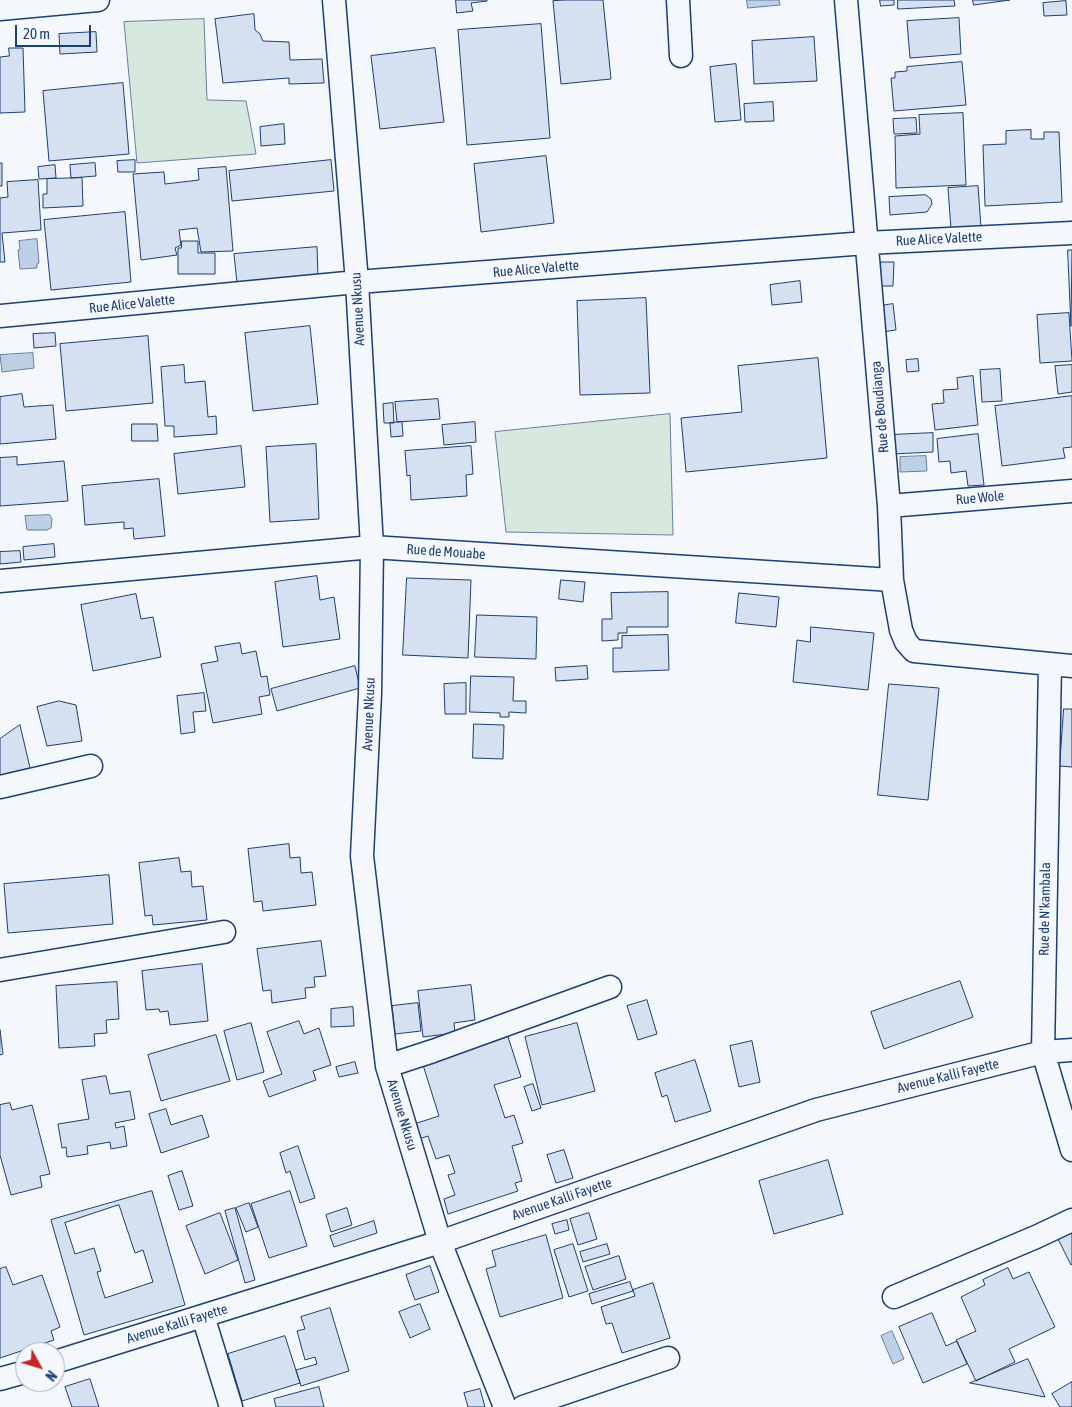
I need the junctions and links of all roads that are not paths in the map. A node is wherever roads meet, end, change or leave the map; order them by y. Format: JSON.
{"nodes":[{"id":1,"x":98,"y":0,"type":"edge"},
{"id":2,"x":334,"y":0,"type":"edge"},
{"id":3,"x":678,"y":0,"type":"edge"},
{"id":4,"x":846,"y":0,"type":"edge"},
{"id":5,"x":0,"y":9,"type":"edge"},
{"id":6,"x":681,"y":56,"type":"dead end"},
{"id":7,"x":1072,"y":233,"type":"edge"},
{"id":8,"x":866,"y":243,"type":"junction"},
{"id":9,"x":357,"y":282,"type":"junction"},
{"id":10,"x":0,"y":316,"type":"edge"},
{"id":11,"x":1072,"y":491,"type":"edge"},
{"id":12,"x":889,"y":506,"type":"junction"},
{"id":13,"x":372,"y":547,"type":"junction"},
{"id":14,"x":892,"y":580,"type":"junction"},
{"id":15,"x":0,"y":581,"type":"edge"},
{"id":16,"x":1061,"y":665,"type":"edge"},
{"id":17,"x":91,"y":766,"type":"dead end"},
{"id":18,"x":0,"y":787,"type":"edge"},
{"id":19,"x":224,"y":932,"type":"dead end"},
{"id":20,"x":0,"y":970,"type":"edge"},
{"id":21,"x":610,"y":987,"type":"dead end"},
{"id":22,"x":1072,"y":1050,"type":"edge"},
{"id":23,"x":1042,"y":1052,"type":"junction"},
{"id":24,"x":387,"y":1066,"type":"junction"},
{"id":25,"x":1072,"y":1150,"type":"edge"},
{"id":26,"x":1072,"y":1220,"type":"edge"},
{"id":27,"x":440,"y":1242,"type":"junction"},
{"id":28,"x":894,"y":1297,"type":"dead end"},
{"id":29,"x":203,"y":1316,"type":"junction"},
{"id":30,"x":668,"y":1358,"type":"dead end"},
{"id":31,"x":65,"y":1359,"type":"edge"},
{"id":32,"x":15,"y":1375,"type":"edge"},
{"id":33,"x":0,"y":1379,"type":"edge"},
{"id":34,"x":231,"y":1407,"type":"edge"},
{"id":35,"x":504,"y":1407,"type":"edge"},
{"id":36,"x":524,"y":1407,"type":"edge"}],
"edges":[{"from":1,"to":5,"type":"street"},
{"from":2,"to":9,"type":"street","name":"Avenue Nkusu"},
{"from":3,"to":6,"type":"street"},
{"from":4,"to":8,"type":"street","name":"Rue de Boudianga"},
{"from":7,"to":8,"type":"street","name":"Rue Alice Valette"},
{"from":8,"to":9,"type":"street","name":"Rue Alice Valette"},
{"from":8,"to":12,"type":"street","name":"Rue de Boudianga"},
{"from":9,"to":10,"type":"street","name":"Rue Alice Valette"},
{"from":9,"to":13,"type":"street","name":"Avenue Nkusu"},
{"from":11,"to":12,"type":"street","name":"Rue Wole"},
{"from":12,"to":14,"type":"street","name":"Rue de Boudianga"},
{"from":13,"to":14,"type":"street","name":"Rue de Mouabe"},
{"from":13,"to":15,"type":"street","name":"Rue de Mouabe"},
{"from":13,"to":24,"type":"street","name":"Avenue Nkusu"},
{"from":14,"to":16,"type":"street","name":"Rue de Boudianga"},
{"from":16,"to":23,"type":"street","name":"Rue de N'kambala"},
{"from":17,"to":18,"type":"street"},
{"from":19,"to":20,"type":"street"},
{"from":21,"to":24,"type":"street"},
{"from":22,"to":23,"type":"street","name":"Avenue Kalli Fayette"},
{"from":23,"to":25,"type":"street","name":"Rue de N'kambala"},
{"from":23,"to":27,"type":"street","name":"Avenue Kalli Fayette"},
{"from":24,"to":27,"type":"street","name":"Avenue Nkusu"},
{"from":26,"to":28,"type":"street"},
{"from":27,"to":29,"type":"street","name":"Avenue Kalli Fayette"},
{"from":27,"to":35,"type":"street","name":"Avenue Nkusu"},
{"from":29,"to":31,"type":"street","name":"Avenue Kalli Fayette"},
{"from":29,"to":34,"type":"street"},
{"from":30,"to":36,"type":"street"},
{"from":32,"to":33,"type":"street"}]}
